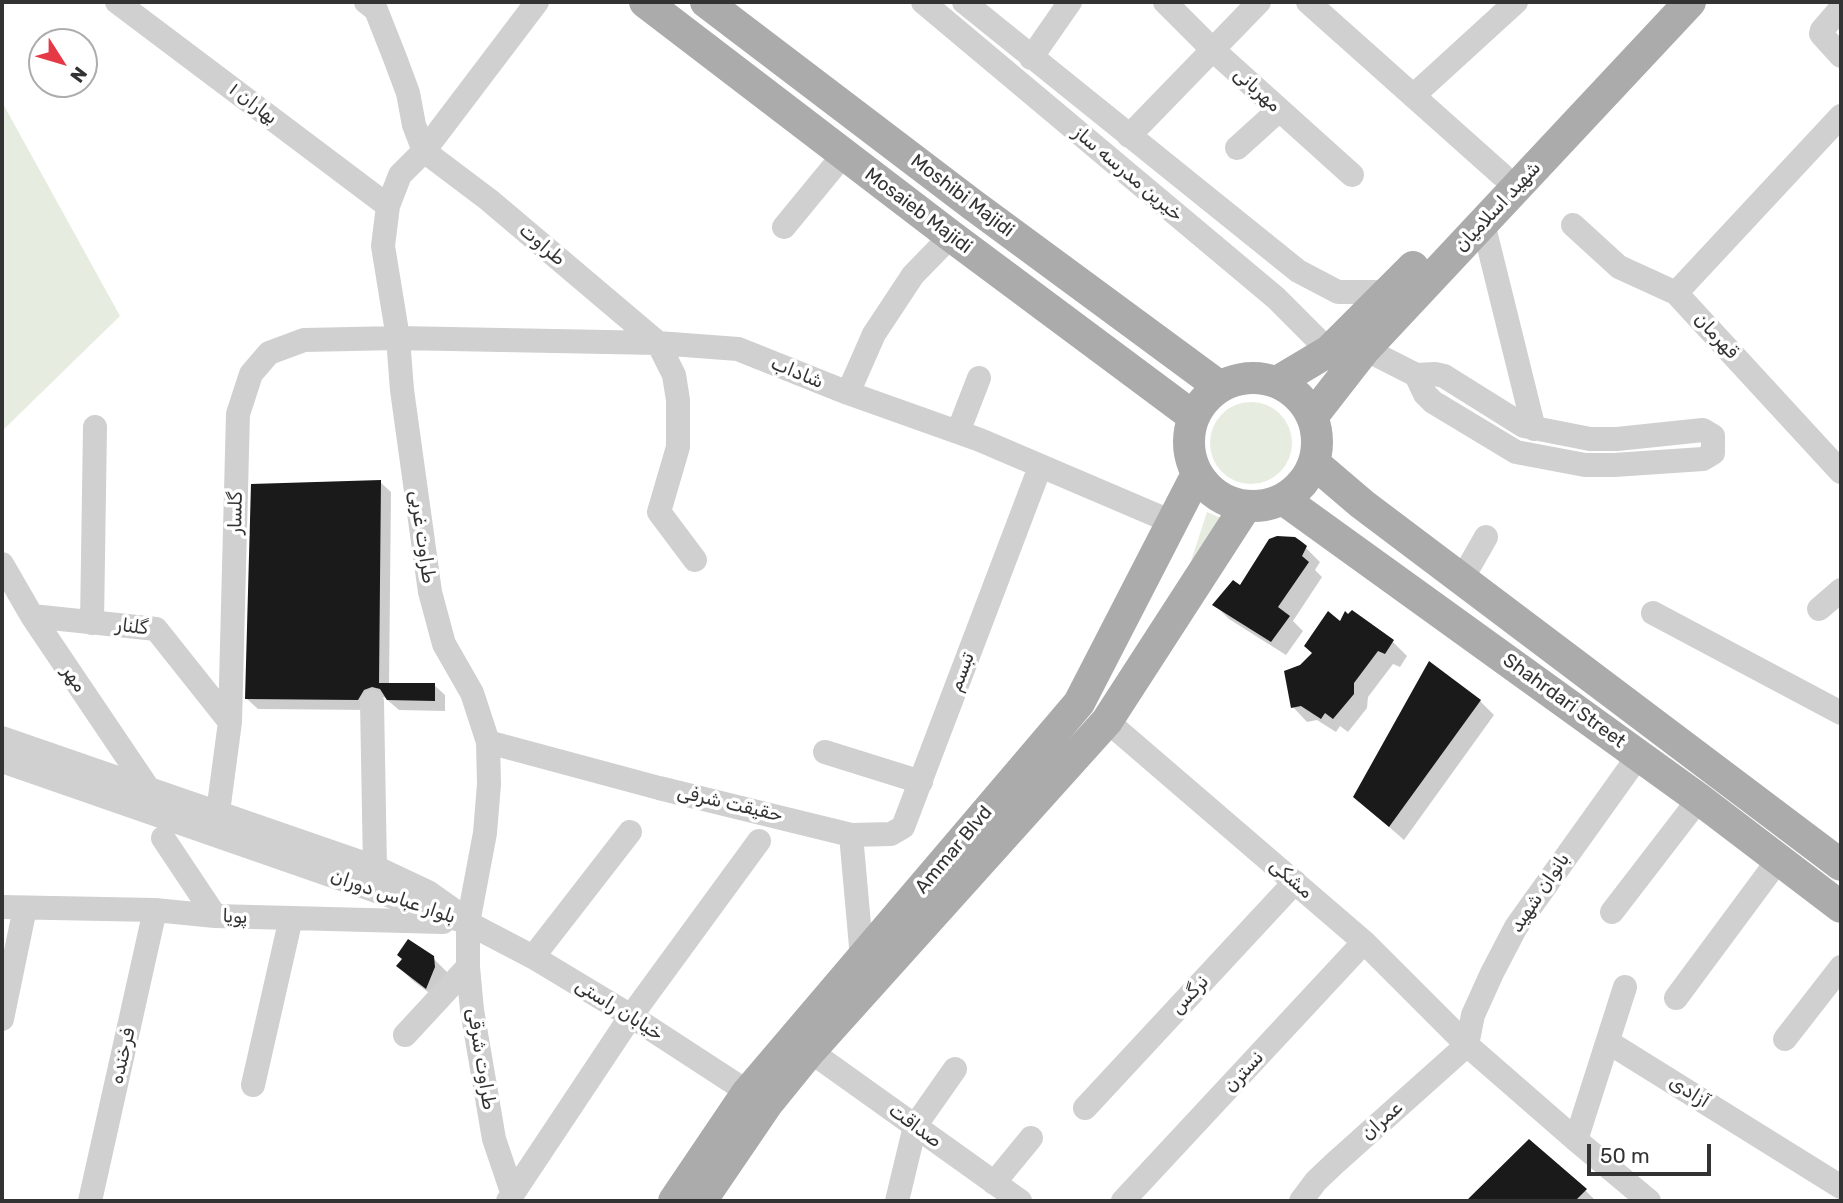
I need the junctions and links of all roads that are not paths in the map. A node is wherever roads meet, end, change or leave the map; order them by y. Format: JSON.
{"nodes":[{"id":1,"x":117,"y":2,"type":"edge"},
{"id":2,"x":366,"y":2,"type":"edge"},
{"id":3,"x":537,"y":2,"type":"edge"},
{"id":4,"x":645,"y":2,"type":"edge"},
{"id":5,"x":706,"y":2,"type":"edge"},
{"id":6,"x":923,"y":2,"type":"edge"},
{"id":7,"x":964,"y":2,"type":"edge"},
{"id":8,"x":1070,"y":2,"type":"edge"},
{"id":9,"x":1165,"y":2,"type":"edge"},
{"id":10,"x":1259,"y":2,"type":"edge"},
{"id":11,"x":1308,"y":2,"type":"edge"},
{"id":12,"x":1516,"y":2,"type":"edge"},
{"id":13,"x":1665,"y":2,"type":"edge"},
{"id":14,"x":1690,"y":2,"type":"edge"},
{"id":15,"x":1841,"y":8,"type":"edge"},
{"id":16,"x":1212,"y":49,"type":"junction"},
{"id":17,"x":1841,"y":56,"type":"edge"},
{"id":18,"x":1031,"y":58,"type":"junction"},
{"id":19,"x":1413,"y":96,"type":"junction"},
{"id":20,"x":1279,"y":110,"type":"junction"},
{"id":21,"x":1841,"y":116,"type":"edge"},
{"id":22,"x":1129,"y":136,"type":"junction"},
{"id":23,"x":1237,"y":148,"type":"dead end"},
{"id":24,"x":424,"y":151,"type":"junction"},
{"id":25,"x":844,"y":154,"type":"junction"},
{"id":26,"x":1352,"y":175,"type":"dead end"},
{"id":27,"x":1502,"y":175,"type":"junction"},
{"id":28,"x":388,"y":206,"type":"junction"},
{"id":29,"x":1483,"y":223,"type":"junction"},
{"id":30,"x":1573,"y":225,"type":"dead end"},
{"id":31,"x":784,"y":227,"type":"dead end"},
{"id":32,"x":951,"y":236,"type":"junction"},
{"id":33,"x":1298,"y":271,"type":"junction"},
{"id":34,"x":1389,"y":292,"type":"junction"},
{"id":35,"x":1676,"y":293,"type":"junction"},
{"id":36,"x":1276,"y":298,"type":"junction"},
{"id":37,"x":398,"y":338,"type":"junction"},
{"id":38,"x":658,"y":343,"type":"junction"},
{"id":39,"x":1365,"y":349,"type":"junction"},
{"id":40,"x":1329,"y":351,"type":"junction"},
{"id":41,"x":1416,"y":375,"type":"junction"},
{"id":42,"x":979,"y":378,"type":"dead end"},
{"id":43,"x":1277,"y":382,"type":"junction"},
{"id":44,"x":1220,"y":387,"type":"junction"},
{"id":45,"x":848,"y":393,"type":"junction"},
{"id":46,"x":1194,"y":417,"type":"junction"},
{"id":47,"x":1312,"y":417,"type":"junction"},
{"id":48,"x":95,"y":427,"type":"dead end"},
{"id":49,"x":1534,"y":429,"type":"junction"},
{"id":50,"x":958,"y":432,"type":"junction"},
{"id":51,"x":1830,"y":444,"type":"edge"},
{"id":52,"x":1314,"y":463,"type":"junction"},
{"id":53,"x":1040,"y":467,"type":"junction"},
{"id":54,"x":1841,"y":472,"type":"edge"},
{"id":55,"x":1197,"y":474,"type":"junction"},
{"id":56,"x":1283,"y":499,"type":"junction"},
{"id":57,"x":1246,"y":506,"type":"junction"},
{"id":58,"x":1172,"y":522,"type":"junction"},
{"id":59,"x":1486,"y":537,"type":"dead end"},
{"id":60,"x":695,"y":560,"type":"dead end"},
{"id":61,"x":2,"y":564,"type":"edge"},
{"id":62,"x":1462,"y":579,"type":"junction"},
{"id":63,"x":1841,"y":590,"type":"edge"},
{"id":64,"x":1819,"y":609,"type":"dead end"},
{"id":65,"x":1653,"y":613,"type":"dead end"},
{"id":66,"x":32,"y":617,"type":"junction"},
{"id":67,"x":92,"y":622,"type":"junction"},
{"id":68,"x":372,"y":702,"type":"dead end"},
{"id":69,"x":1841,"y":713,"type":"edge"},
{"id":70,"x":1107,"y":721,"type":"junction"},
{"id":71,"x":230,"y":722,"type":"junction"},
{"id":72,"x":2,"y":738,"type":"edge"},
{"id":73,"x":488,"y":742,"type":"junction"},
{"id":74,"x":825,"y":752,"type":"dead end"},
{"id":75,"x":1639,"y":755,"type":"junction"},
{"id":76,"x":2,"y":761,"type":"edge"},
{"id":77,"x":921,"y":782,"type":"junction"},
{"id":78,"x":150,"y":791,"type":"junction"},
{"id":79,"x":1699,"y":799,"type":"junction"},
{"id":80,"x":218,"y":812,"type":"junction"},
{"id":81,"x":630,"y":832,"type":"dead end"},
{"id":82,"x":851,"y":835,"type":"junction"},
{"id":83,"x":163,"y":838,"type":"dead end"},
{"id":84,"x":759,"y":841,"type":"dead end"},
{"id":85,"x":1779,"y":859,"type":"junction"},
{"id":86,"x":1841,"y":865,"type":"edge"},
{"id":87,"x":375,"y":867,"type":"junction"},
{"id":88,"x":1295,"y":883,"type":"junction"},
{"id":89,"x":13,"y":908,"type":"edge"},
{"id":90,"x":1841,"y":908,"type":"edge"},
{"id":91,"x":155,"y":910,"type":"junction"},
{"id":92,"x":1612,"y":912,"type":"dead end"},
{"id":93,"x":215,"y":916,"type":"junction"},
{"id":94,"x":291,"y":918,"type":"junction"},
{"id":95,"x":468,"y":923,"type":"junction"},
{"id":96,"x":1364,"y":942,"type":"junction"},
{"id":97,"x":533,"y":957,"type":"junction"},
{"id":98,"x":862,"y":958,"type":"junction"},
{"id":99,"x":468,"y":967,"type":"junction"},
{"id":100,"x":1841,"y":967,"type":"edge"},
{"id":101,"x":1625,"y":987,"type":"dead end"},
{"id":102,"x":1676,"y":998,"type":"dead end"},
{"id":103,"x":631,"y":1016,"type":"junction"},
{"id":104,"x":2,"y":1019,"type":"edge"},
{"id":105,"x":405,"y":1035,"type":"dead end"},
{"id":106,"x":1785,"y":1039,"type":"dead end"},
{"id":107,"x":1608,"y":1042,"type":"junction"},
{"id":108,"x":1467,"y":1045,"type":"junction"},
{"id":109,"x":810,"y":1051,"type":"junction"},
{"id":110,"x":955,"y":1069,"type":"dead end"},
{"id":111,"x":253,"y":1085,"type":"dead end"},
{"id":112,"x":757,"y":1099,"type":"junction"},
{"id":113,"x":1085,"y":1108,"type":"dead end"},
{"id":114,"x":915,"y":1126,"type":"junction"},
{"id":115,"x":1031,"y":1138,"type":"dead end"},
{"id":116,"x":1576,"y":1140,"type":"junction"},
{"id":117,"x":994,"y":1183,"type":"junction"},
{"id":118,"x":1841,"y":1187,"type":"edge"},
{"id":119,"x":510,"y":1196,"type":"edge"},
{"id":120,"x":90,"y":1201,"type":"edge"},
{"id":121,"x":674,"y":1201,"type":"edge"},
{"id":122,"x":701,"y":1201,"type":"edge"},
{"id":123,"x":897,"y":1201,"type":"edge"},
{"id":124,"x":1020,"y":1201,"type":"edge"},
{"id":125,"x":1123,"y":1201,"type":"edge"},
{"id":126,"x":1301,"y":1201,"type":"edge"},
{"id":127,"x":1649,"y":1201,"type":"edge"}],
"edges":[{"from":1,"to":28,"type":"street","name":"بهاران ۱"},
{"from":2,"to":24,"type":"street"},
{"from":3,"to":24,"type":"street","name":"طراوت غربی"},
{"from":4,"to":25,"type":"main road","name":"Mosaieb Majidi"},
{"from":5,"to":44,"type":"main road","name":"Moshibi Majidi"},
{"from":6,"to":36,"type":"street","name":"خیرین مدرسه ساز"},
{"from":7,"to":18,"type":"street","name":"خیرین مدرسه ساز"},
{"from":8,"to":18,"type":"street"},
{"from":9,"to":16,"type":"street","name":"مهربانی"},
{"from":10,"to":16,"type":"street"},
{"from":11,"to":19,"type":"street"},
{"from":12,"to":19,"type":"street"},
{"from":13,"to":27,"type":"main road","name":"شهید اسلامیان"},
{"from":14,"to":29,"type":"main road","name":"شهید اسلامیان"},
{"from":15,"to":17,"type":"street"},
{"from":16,"to":20,"type":"street","name":"مهربانی"},
{"from":16,"to":22,"type":"street"},
{"from":18,"to":22,"type":"street","name":"خیرین مدرسه ساز"},
{"from":19,"to":27,"type":"street"},
{"from":20,"to":23,"type":"street"},
{"from":20,"to":26,"type":"street","name":"مهربانی"},
{"from":21,"to":35,"type":"street"},
{"from":22,"to":33,"type":"street","name":"خیرین مدرسه ساز"},
{"from":24,"to":28,"type":"street","name":"طراوت غربی"},
{"from":24,"to":38,"type":"street","name":"طراوت"},
{"from":25,"to":31,"type":"street"},
{"from":25,"to":32,"type":"main road","name":"Mosaieb Majidi"},
{"from":27,"to":34,"type":"main road","name":"شهید اسلامیان"},
{"from":28,"to":37,"type":"street","name":"طراوت غربی"},
{"from":29,"to":39,"type":"main road","name":"شهید اسلامیان"},
{"from":29,"to":49,"type":"street"},
{"from":30,"to":35,"type":"street","name":"قهرمان"},
{"from":32,"to":45,"type":"street"},
{"from":32,"to":46,"type":"main road","name":"Mosaieb Majidi"},
{"from":33,"to":34,"type":"street","name":"خیرین مدرسه ساز"},
{"from":33,"to":36,"type":"street"},
{"from":34,"to":40,"type":"main road","name":"شهید اسلامیان"},
{"from":35,"to":51,"type":"street","name":"قهرمان"},
{"from":36,"to":40,"type":"street","name":"خیرین مدرسه ساز"},
{"from":37,"to":38,"type":"street","name":"شاداب"},
{"from":37,"to":71,"type":"street","name":"گلسار"},
{"from":37,"to":73,"type":"street","name":"طراوت غربی"},
{"from":38,"to":45,"type":"street","name":"شاداب"},
{"from":38,"to":60,"type":"street"},
{"from":39,"to":41,"type":"street"},
{"from":39,"to":47,"type":"main road","name":"شهید اسلامیان"},
{"from":40,"to":43,"type":"main road","name":"شهید اسلامیان"},
{"from":41,"to":49,"type":"street"},
{"from":41,"to":49,"type":"street"},
{"from":42,"to":50,"type":"street"},
{"from":43,"to":44,"type":"main road"},
{"from":43,"to":47,"type":"main road"},
{"from":44,"to":46,"type":"main road"},
{"from":45,"to":50,"type":"street","name":"شاداب"},
{"from":46,"to":55,"type":"main road"},
{"from":47,"to":52,"type":"main road"},
{"from":48,"to":67,"type":"street"},
{"from":50,"to":53,"type":"street","name":"شاداب"},
{"from":51,"to":54,"type":"street","name":"قهرمان"},
{"from":52,"to":56,"type":"main road"},
{"from":52,"to":62,"type":"main road","name":"Shahrdari Street"},
{"from":53,"to":58,"type":"street","name":"شاداب"},
{"from":53,"to":77,"type":"street","name":"تبسم"},
{"from":55,"to":57,"type":"main road"},
{"from":55,"to":58,"type":"main road","name":"Ammar Blvd"},
{"from":56,"to":57,"type":"main road"},
{"from":56,"to":75,"type":"main road","name":"Shahrdari Street"},
{"from":57,"to":70,"type":"main road","name":"Ammar Blvd"},
{"from":58,"to":98,"type":"main road","name":"Ammar Blvd"},
{"from":59,"to":62,"type":"street"},
{"from":61,"to":66,"type":"street","name":"مهر"},
{"from":62,"to":86,"type":"main road","name":"Shahrdari Street"},
{"from":63,"to":64,"type":"street"},
{"from":65,"to":69,"type":"street"},
{"from":66,"to":67,"type":"street","name":"گلنار"},
{"from":66,"to":78,"type":"street","name":"مهر"},
{"from":67,"to":71,"type":"street","name":"گلنار"},
{"from":68,"to":87,"type":"street"},
{"from":70,"to":88,"type":"street","name":"مشکی"},
{"from":70,"to":109,"type":"main road","name":"Ammar Blvd"},
{"from":71,"to":80,"type":"street","name":"گلسار"},
{"from":72,"to":78,"type":"street","name":"بلوار عباس دوران"},
{"from":73,"to":82,"type":"street","name":"حقیقت شرفی"},
{"from":73,"to":95,"type":"street","name":"طراوت غربی"},
{"from":74,"to":77,"type":"street"},
{"from":75,"to":79,"type":"main road","name":"Shahrdari Street"},
{"from":75,"to":108,"type":"street","name":"بانوان شهید"},
{"from":76,"to":95,"type":"street","name":"بلوار عباس دوران"},
{"from":77,"to":82,"type":"street","name":"تبسم"},
{"from":78,"to":80,"type":"street","name":"بلوار عباس دوران"},
{"from":79,"to":85,"type":"main road","name":"Shahrdari Street"},
{"from":79,"to":92,"type":"street"},
{"from":80,"to":87,"type":"street","name":"بلوار عباس دوران"},
{"from":81,"to":97,"type":"street"},
{"from":82,"to":98,"type":"street"},
{"from":83,"to":93,"type":"street"},
{"from":84,"to":103,"type":"street"},
{"from":85,"to":90,"type":"main road","name":"Shahrdari Street"},
{"from":85,"to":102,"type":"street"},
{"from":87,"to":95,"type":"street","name":"بلوار عباس دوران"},
{"from":88,"to":96,"type":"street","name":"مشکی"},
{"from":88,"to":113,"type":"street","name":"نرگس"},
{"from":89,"to":91,"type":"street","name":"پویا"},
{"from":89,"to":104,"type":"street"},
{"from":91,"to":93,"type":"street","name":"پویا"},
{"from":91,"to":120,"type":"street","name":"فرخنده"},
{"from":93,"to":94,"type":"street","name":"پویا"},
{"from":94,"to":95,"type":"street","name":"پویا"},
{"from":94,"to":111,"type":"street"},
{"from":95,"to":97,"type":"street","name":"خیابان راستی"},
{"from":95,"to":99,"type":"street","name":"طراوت شرقی"},
{"from":96,"to":108,"type":"street","name":"مشکی"},
{"from":96,"to":125,"type":"street","name":"نسترن"},
{"from":97,"to":103,"type":"street","name":"خیابان راستی"},
{"from":98,"to":112,"type":"main road","name":"Ammar Blvd"},
{"from":99,"to":105,"type":"street"},
{"from":99,"to":119,"type":"street","name":"طراوت شرقی"},
{"from":100,"to":106,"type":"street"},
{"from":101,"to":107,"type":"street"},
{"from":103,"to":112,"type":"street","name":"خیابان راستی"},
{"from":103,"to":119,"type":"street"},
{"from":107,"to":116,"type":"street"},
{"from":107,"to":118,"type":"street","name":"آزادی"},
{"from":108,"to":116,"type":"street","name":"مشکی"},
{"from":108,"to":126,"type":"street","name":"عمران"},
{"from":109,"to":112,"type":"main road","name":"Ammar Blvd"},
{"from":109,"to":114,"type":"street","name":"صداقت"},
{"from":110,"to":114,"type":"street"},
{"from":112,"to":121,"type":"main road","name":"Ammar Blvd"},
{"from":112,"to":122,"type":"main road","name":"Ammar Blvd"},
{"from":114,"to":117,"type":"street","name":"صداقت"},
{"from":114,"to":123,"type":"street"},
{"from":115,"to":117,"type":"street"},
{"from":116,"to":127,"type":"street","name":"مشکی"},
{"from":117,"to":124,"type":"street","name":"صداقت"}]}
